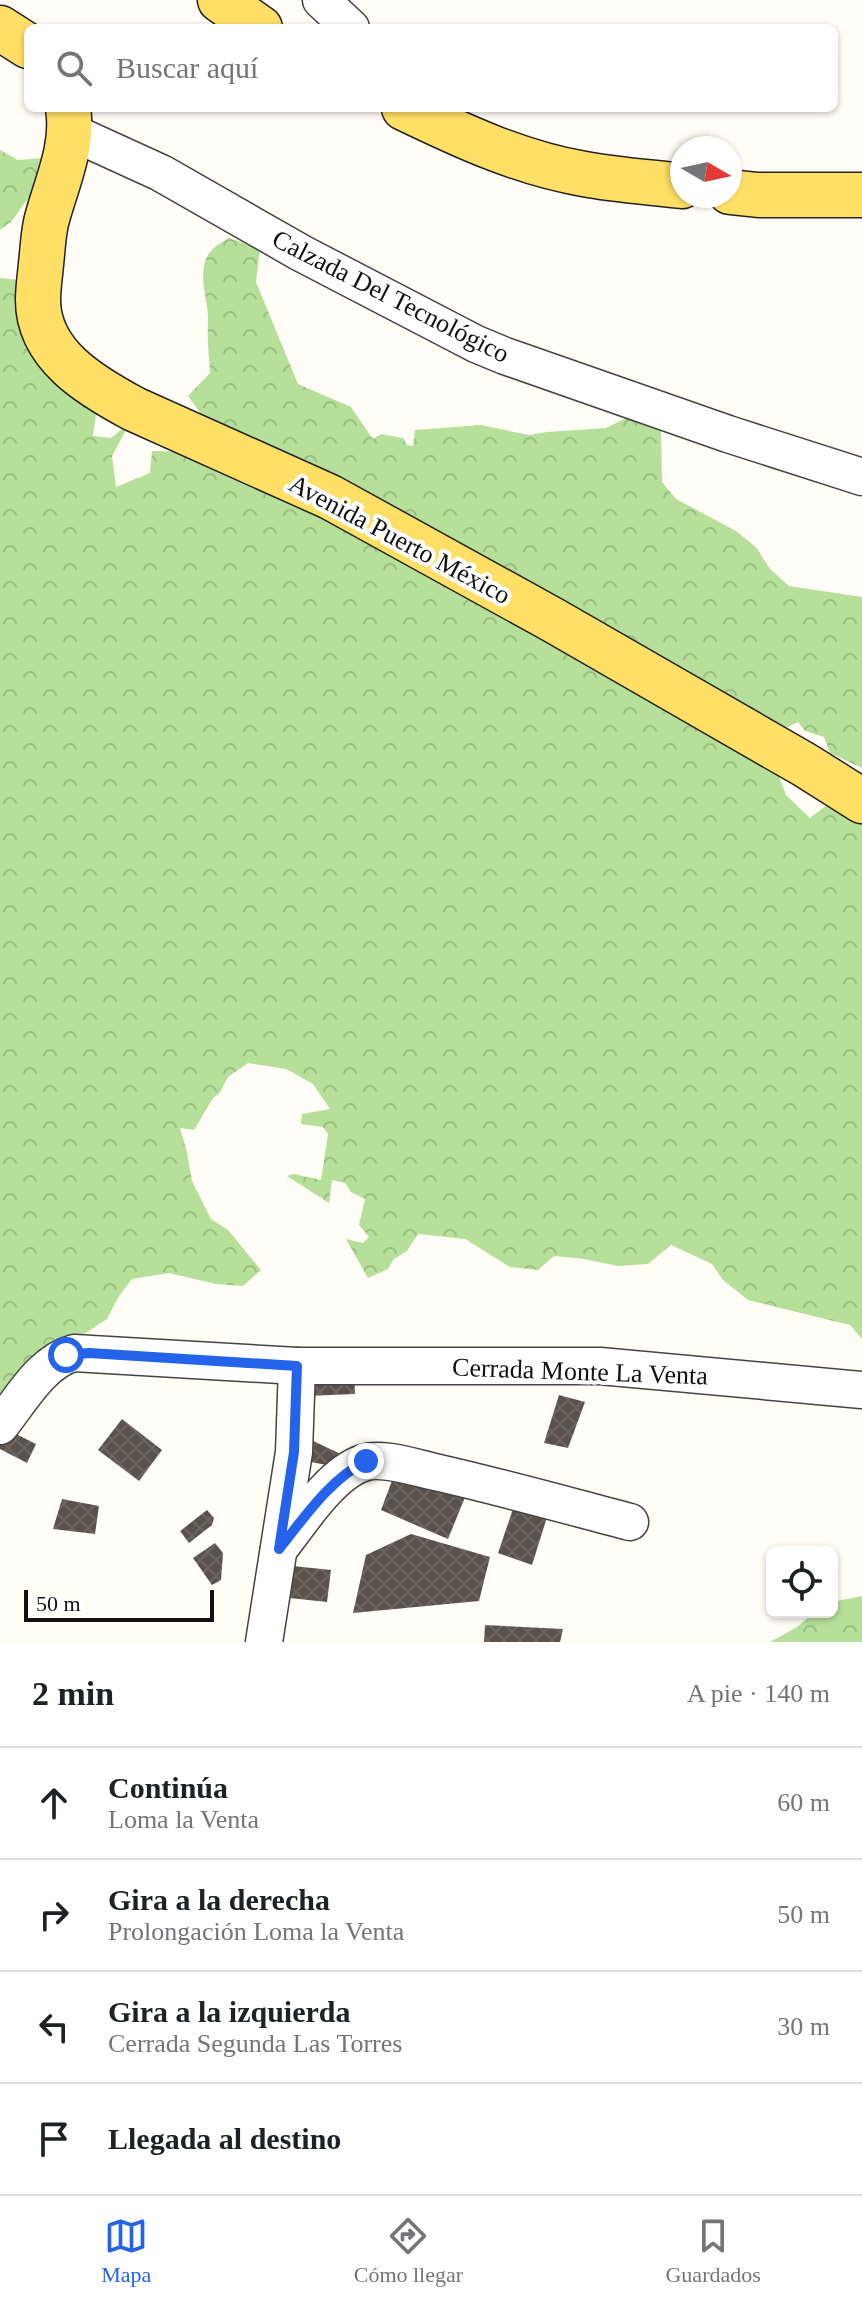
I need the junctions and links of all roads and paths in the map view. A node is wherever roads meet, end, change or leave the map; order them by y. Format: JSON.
{"nodes":[{"id":1,"x":220,"y":0,"type":"edge"},
{"id":2,"x":321,"y":0,"type":"edge"},
{"id":3,"x":254,"y":24,"type":"edge"},
{"id":4,"x":347,"y":24,"type":"edge"},
{"id":5,"x":0,"y":28,"type":"edge"},
{"id":6,"x":24,"y":43,"type":"edge"},
{"id":7,"x":412,"y":112,"type":"edge"},
{"id":8,"x":442,"y":112,"type":"edge"},
{"id":9,"x":68,"y":119,"type":"edge"},
{"id":10,"x":476,"y":142,"type":"junction"},
{"id":11,"x":670,"y":185,"type":"edge"},
{"id":12,"x":742,"y":193,"type":"edge"},
{"id":13,"x":862,"y":195,"type":"edge"},
{"id":14,"x":862,"y":477,"type":"edge"},
{"id":15,"x":862,"y":801,"type":"edge"},
{"id":16,"x":297,"y":1366,"type":"junction"},
{"id":17,"x":862,"y":1390,"type":"edge"},
{"id":18,"x":0,"y":1426,"type":"edge"},
{"id":19,"x":630,"y":1522,"type":"dead end"},
{"id":20,"x":279,"y":1549,"type":"junction"},
{"id":21,"x":264,"y":1642,"type":"edge"}],
"edges":[{"from":1,"to":3,"type":"main road"},
{"from":2,"to":4,"type":"street"},
{"from":5,"to":6,"type":"main road"},
{"from":7,"to":10,"type":"main road"},
{"from":8,"to":10,"type":"street"},
{"from":9,"to":14,"type":"street","name":"Calzada Del Tecnológico"},
{"from":9,"to":15,"type":"main road","name":"Avenida Puerto México"},
{"from":10,"to":11,"type":"main road"},
{"from":12,"to":13,"type":"main road"},
{"from":16,"to":17,"type":"street","name":"Cerrada Monte La Venta"},
{"from":16,"to":18,"type":"street","name":"Cerrada Monte La Venta"},
{"from":16,"to":20,"type":"street"},
{"from":19,"to":20,"type":"street"},
{"from":20,"to":21,"type":"street"}]}
